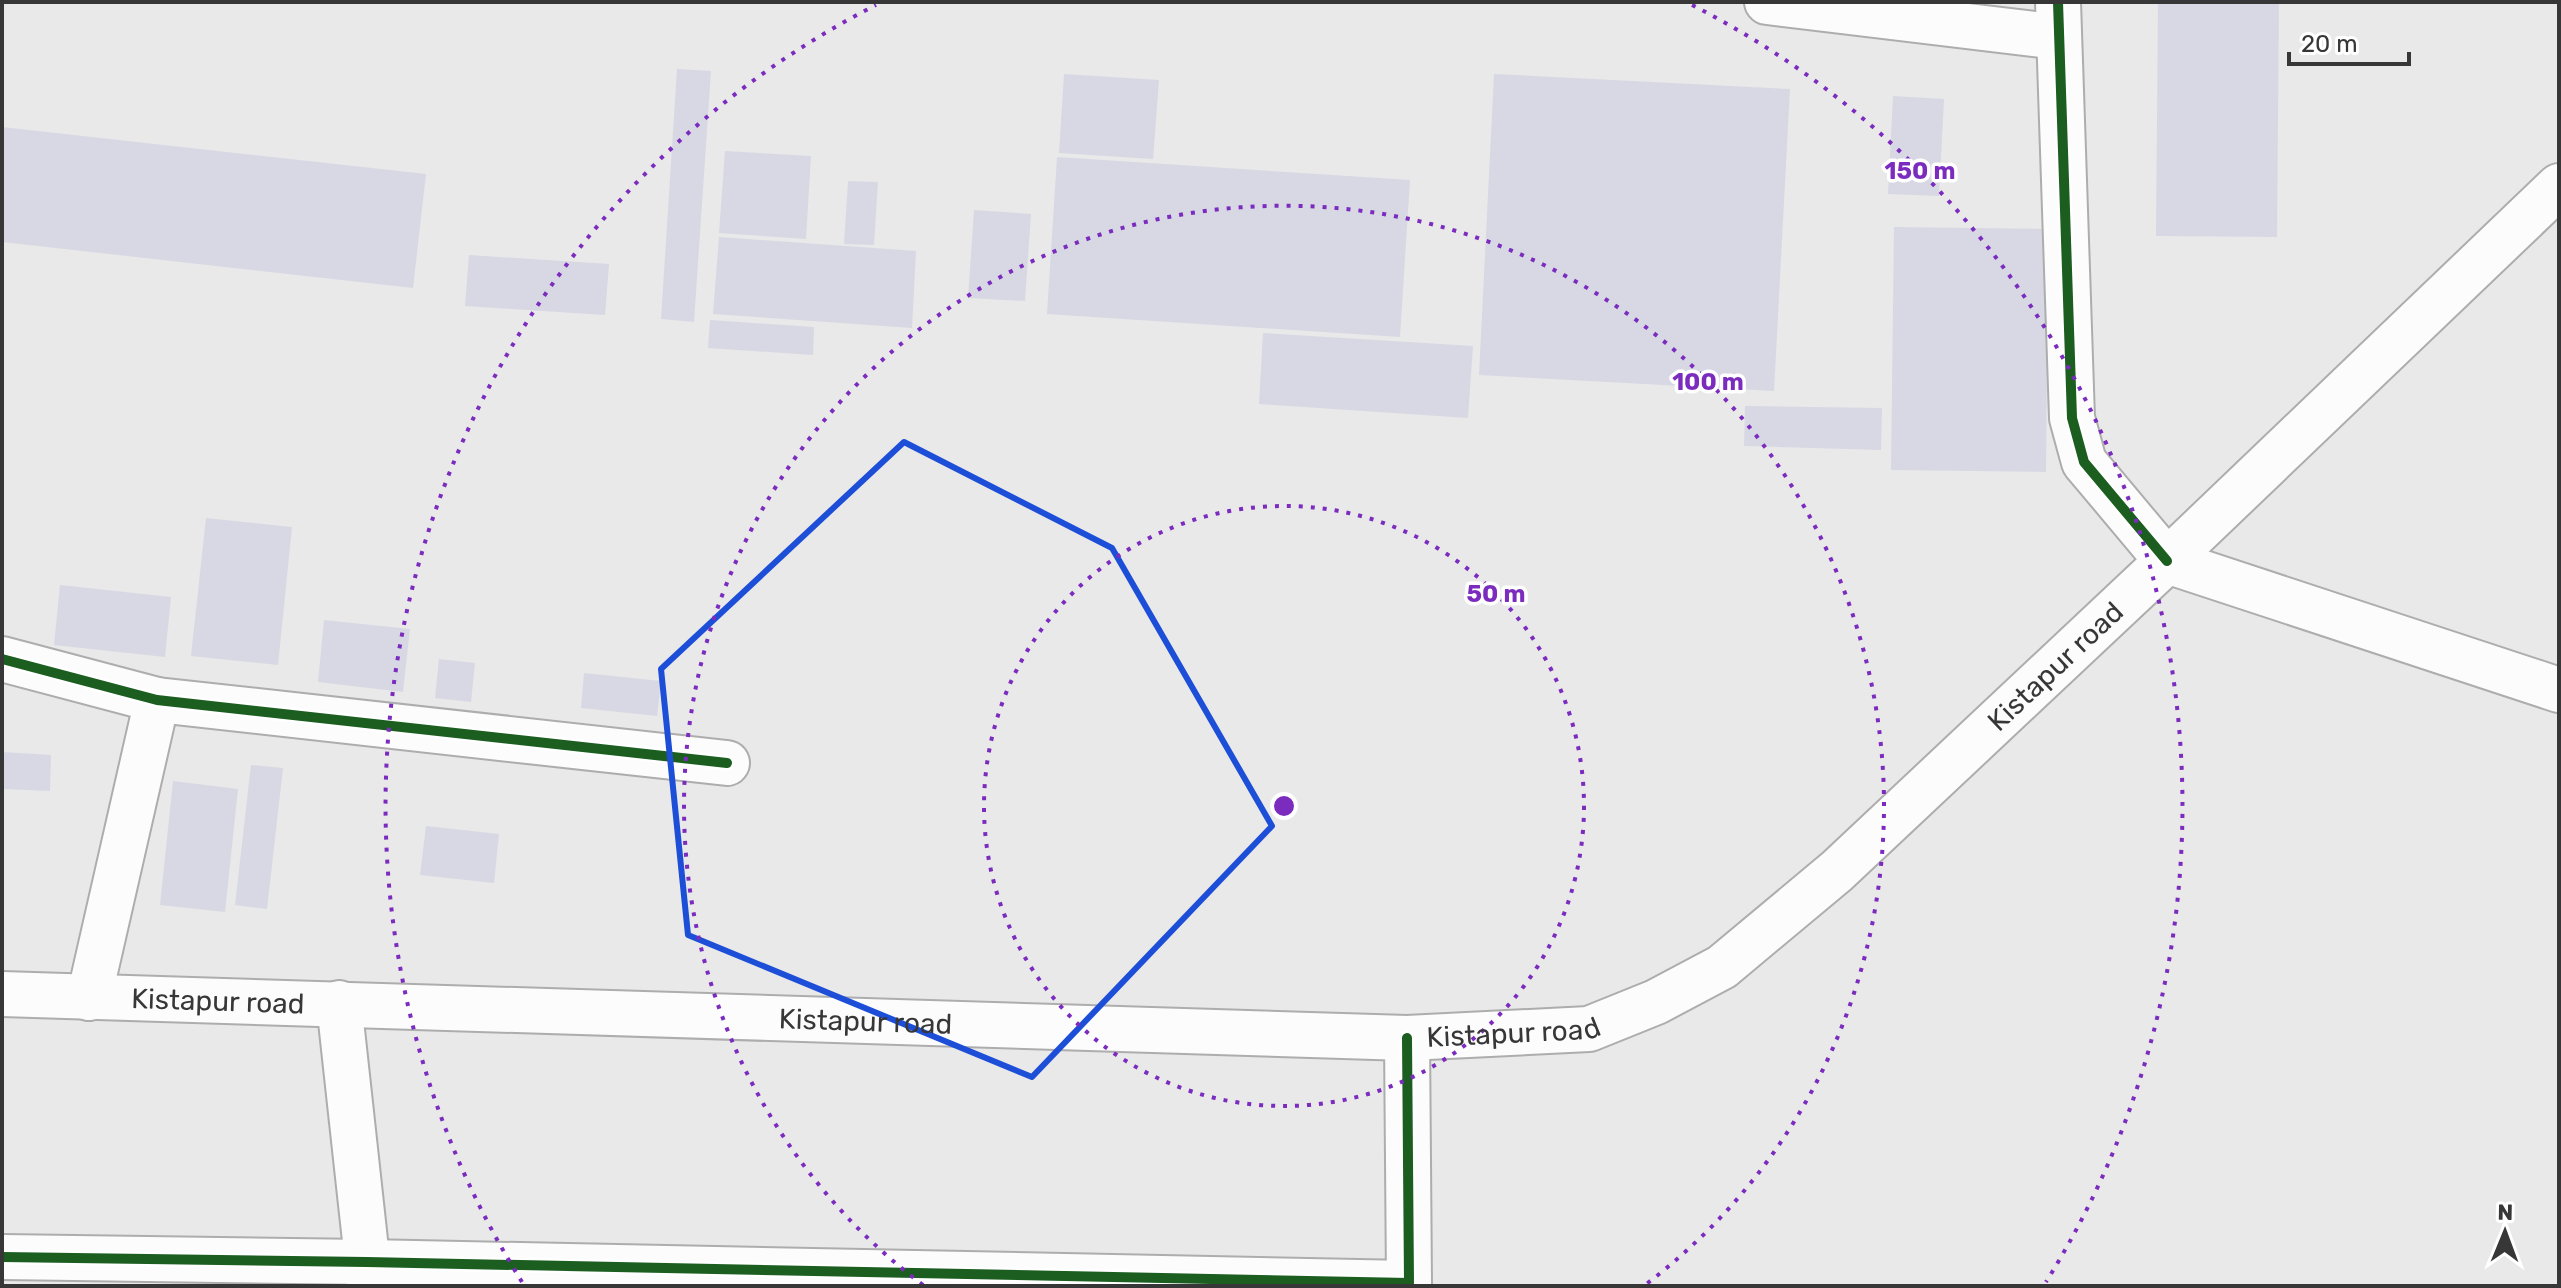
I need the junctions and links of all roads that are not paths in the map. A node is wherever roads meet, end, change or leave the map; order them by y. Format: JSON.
{"nodes":[{"id":1,"x":1767,"y":2,"type":"edge"},
{"id":2,"x":2059,"y":19,"type":"edge"},
{"id":3,"x":2559,"y":186,"type":"edge"},
{"id":4,"x":2167,"y":561,"type":"junction"},
{"id":5,"x":2,"y":659,"type":"edge"},
{"id":6,"x":2559,"y":690,"type":"edge"},
{"id":7,"x":157,"y":700,"type":"junction"},
{"id":8,"x":727,"y":763,"type":"dead end"},
{"id":9,"x":2,"y":994,"type":"edge"},
{"id":10,"x":89,"y":998,"type":"junction"},
{"id":11,"x":339,"y":1003,"type":"junction"},
{"id":12,"x":1407,"y":1038,"type":"junction"},
{"id":13,"x":2,"y":1257,"type":"edge"},
{"id":14,"x":368,"y":1274,"type":"edge"}],
"edges":[{"from":1,"to":2,"type":"street"},
{"from":2,"to":4,"type":"street"},
{"from":3,"to":4,"type":"street","name":"Kistapur road"},
{"from":4,"to":6,"type":"street"},
{"from":4,"to":12,"type":"street","name":"Kistapur road"},
{"from":5,"to":7,"type":"street"},
{"from":7,"to":8,"type":"street"},
{"from":7,"to":10,"type":"street"},
{"from":9,"to":10,"type":"street","name":"Kistapur road"},
{"from":10,"to":11,"type":"street","name":"Kistapur road"},
{"from":11,"to":12,"type":"street","name":"Kistapur road"},
{"from":11,"to":14,"type":"street"},
{"from":12,"to":14,"type":"street"},
{"from":13,"to":14,"type":"street"}]}
